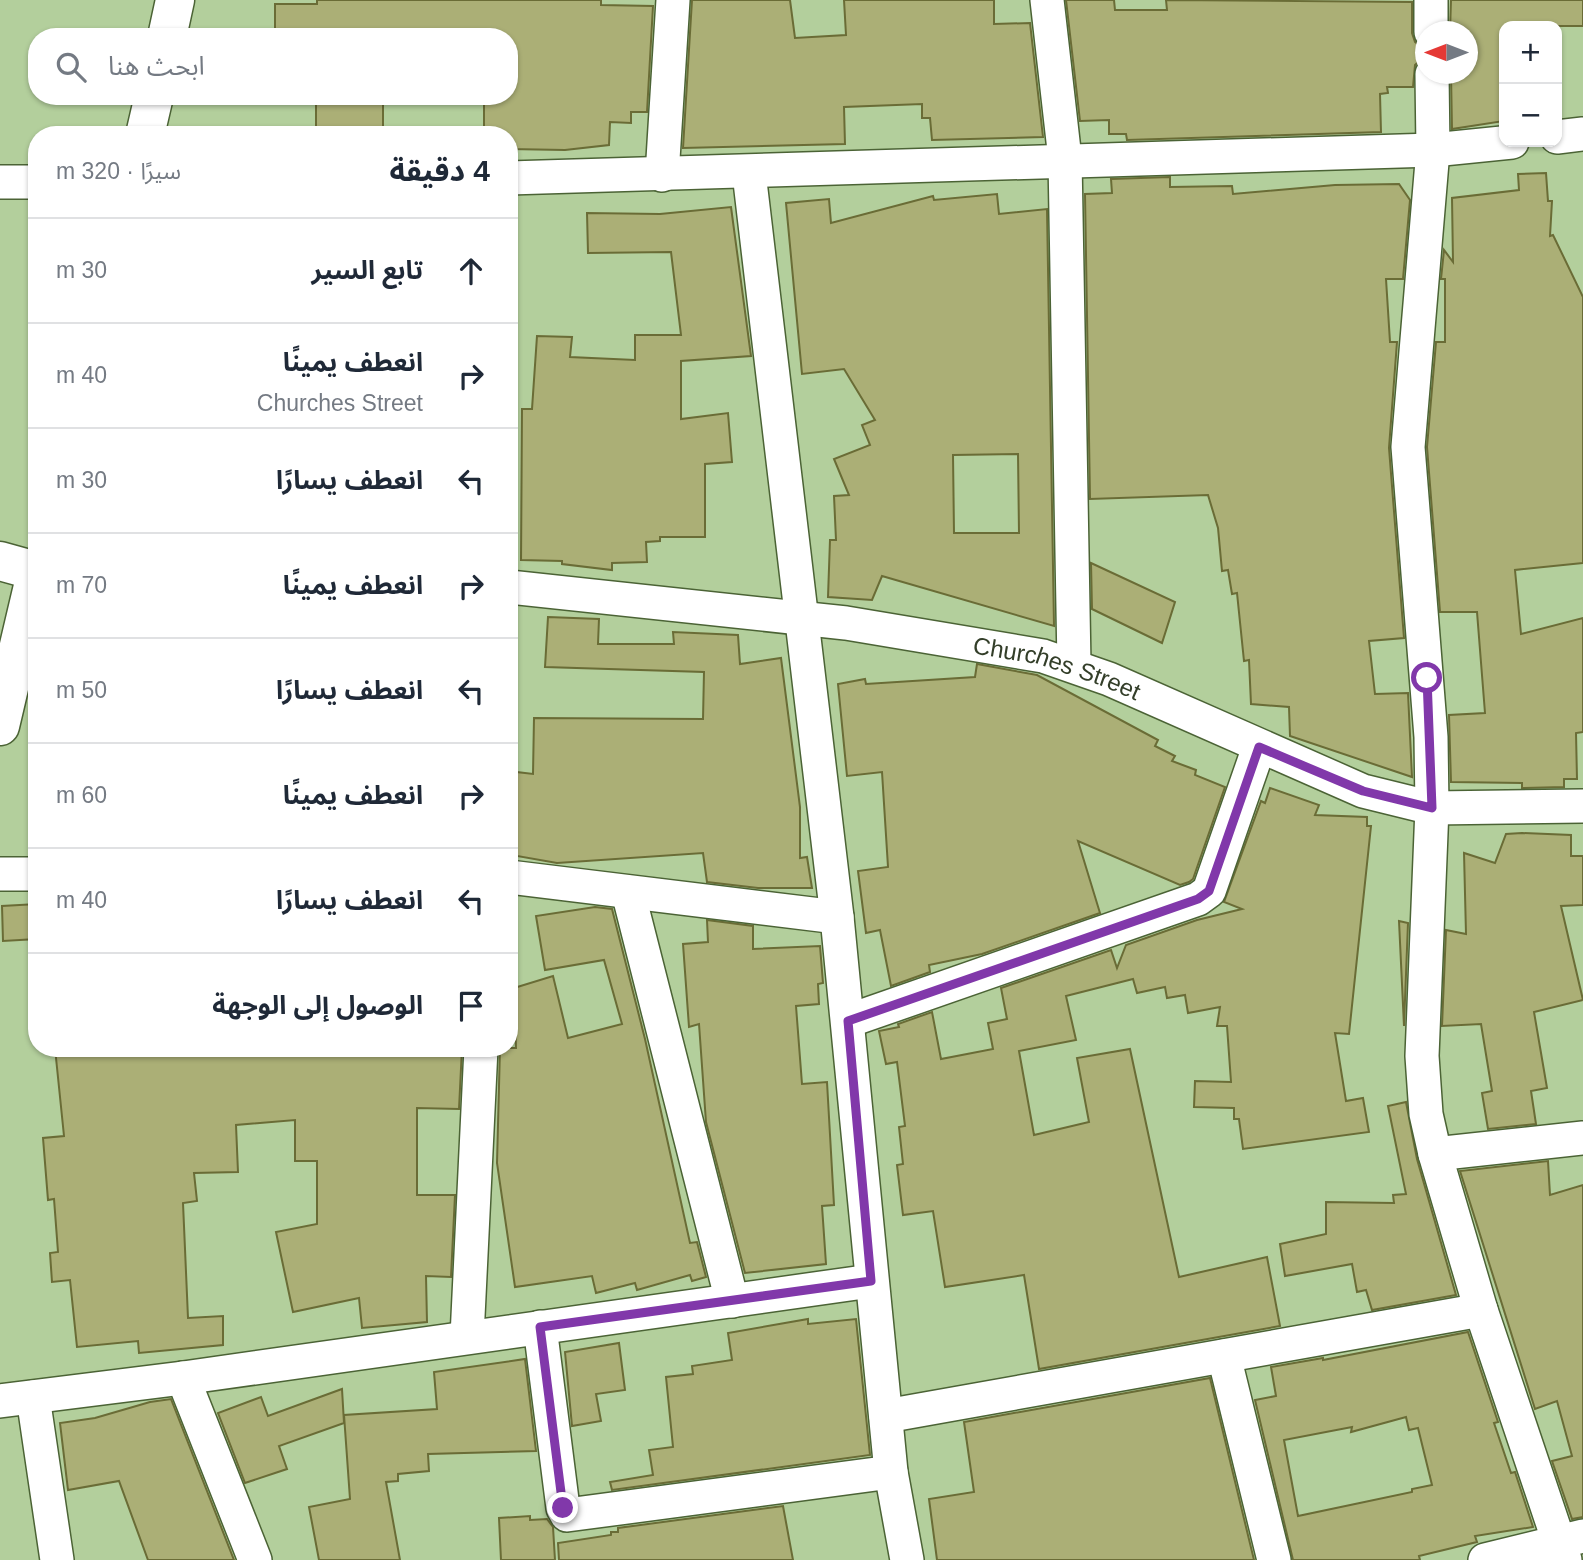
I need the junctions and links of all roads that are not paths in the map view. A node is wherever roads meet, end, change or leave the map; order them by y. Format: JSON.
{"nodes":[{"id":1,"x":175,"y":0,"type":"edge"},
{"id":2,"x":673,"y":0,"type":"edge"},
{"id":3,"x":1046,"y":0,"type":"edge"},
{"id":4,"x":1431,"y":0,"type":"edge"},
{"id":5,"x":1431,"y":21,"type":"edge"},
{"id":6,"x":169,"y":28,"type":"edge"},
{"id":7,"x":1432,"y":84,"type":"edge"},
{"id":8,"x":152,"y":105,"type":"edge"},
{"id":9,"x":147,"y":126,"type":"edge"},
{"id":10,"x":1499,"y":143,"type":"edge"},
{"id":11,"x":1433,"y":150,"type":"junction"},
{"id":12,"x":1065,"y":159,"type":"junction"},
{"id":13,"x":748,"y":173,"type":"junction"},
{"id":14,"x":662,"y":175,"type":"junction"},
{"id":15,"x":518,"y":178,"type":"edge"},
{"id":16,"x":0,"y":182,"type":"edge"},
{"id":17,"x":28,"y":182,"type":"edge"},
{"id":18,"x":0,"y":561,"type":"edge"},
{"id":19,"x":28,"y":568,"type":"edge"},
{"id":20,"x":518,"y":588,"type":"edge"},
{"id":21,"x":28,"y":608,"type":"edge"},
{"id":22,"x":802,"y":617,"type":"junction"},
{"id":23,"x":1074,"y":665,"type":"junction"},
{"id":24,"x":0,"y":726,"type":"edge"},
{"id":25,"x":1259,"y":747,"type":"junction"},
{"id":26,"x":1583,"y":806,"type":"edge"},
{"id":27,"x":1432,"y":808,"type":"junction"},
{"id":28,"x":0,"y":874,"type":"edge"},
{"id":29,"x":28,"y":874,"type":"edge"},
{"id":30,"x":518,"y":878,"type":"edge"},
{"id":31,"x":628,"y":892,"type":"junction"},
{"id":32,"x":837,"y":918,"type":"junction"},
{"id":33,"x":848,"y":1021,"type":"junction"},
{"id":34,"x":481,"y":1057,"type":"edge"},
{"id":35,"x":1583,"y":1138,"type":"edge"},
{"id":36,"x":1435,"y":1154,"type":"junction"},
{"id":37,"x":871,"y":1281,"type":"junction"},
{"id":38,"x":732,"y":1301,"type":"junction"},
{"id":39,"x":1482,"y":1310,"type":"junction"},
{"id":40,"x":540,"y":1327,"type":"junction"},
{"id":41,"x":467,"y":1337,"type":"junction"},
{"id":42,"x":1224,"y":1356,"type":"junction"},
{"id":43,"x":183,"y":1378,"type":"junction"},
{"id":44,"x":33,"y":1397,"type":"junction"},
{"id":45,"x":0,"y":1401,"type":"edge"},
{"id":46,"x":886,"y":1416,"type":"junction"},
{"id":47,"x":891,"y":1472,"type":"junction"},
{"id":48,"x":1569,"y":1547,"type":"edge"},
{"id":49,"x":57,"y":1560,"type":"edge"},
{"id":50,"x":254,"y":1560,"type":"edge"},
{"id":51,"x":907,"y":1560,"type":"edge"},
{"id":52,"x":1273,"y":1560,"type":"edge"},
{"id":53,"x":1485,"y":1560,"type":"edge"}],
"edges":[{"from":1,"to":6,"type":"street"},
{"from":2,"to":14,"type":"street"},
{"from":3,"to":12,"type":"street"},
{"from":4,"to":5,"type":"street"},
{"from":7,"to":11,"type":"street"},
{"from":8,"to":9,"type":"street"},
{"from":10,"to":11,"type":"street"},
{"from":11,"to":12,"type":"street"},
{"from":11,"to":27,"type":"street"},
{"from":12,"to":13,"type":"street"},
{"from":12,"to":23,"type":"street"},
{"from":13,"to":14,"type":"street"},
{"from":13,"to":22,"type":"street"},
{"from":14,"to":15,"type":"street"},
{"from":16,"to":17,"type":"street"},
{"from":18,"to":19,"type":"street"},
{"from":20,"to":22,"type":"street","name":"Churches Street"},
{"from":21,"to":24,"type":"street"},
{"from":22,"to":23,"type":"street","name":"Churches Street"},
{"from":22,"to":32,"type":"street"},
{"from":23,"to":25,"type":"street","name":"Churches Street"},
{"from":25,"to":27,"type":"street","name":"Churches Street"},
{"from":25,"to":33,"type":"street"},
{"from":26,"to":27,"type":"street","name":"Churches Street"},
{"from":27,"to":36,"type":"street"},
{"from":28,"to":29,"type":"street"},
{"from":30,"to":31,"type":"street"},
{"from":31,"to":32,"type":"street"},
{"from":31,"to":38,"type":"street"},
{"from":32,"to":33,"type":"street"},
{"from":33,"to":37,"type":"street"},
{"from":34,"to":41,"type":"street"},
{"from":35,"to":36,"type":"street"},
{"from":36,"to":39,"type":"street"},
{"from":37,"to":38,"type":"street"},
{"from":37,"to":46,"type":"street"},
{"from":38,"to":40,"type":"street"},
{"from":39,"to":42,"type":"street"},
{"from":39,"to":48,"type":"street"},
{"from":40,"to":41,"type":"street"},
{"from":40,"to":47,"type":"street"},
{"from":41,"to":43,"type":"street"},
{"from":42,"to":46,"type":"street"},
{"from":42,"to":52,"type":"street"},
{"from":43,"to":44,"type":"street"},
{"from":43,"to":50,"type":"street"},
{"from":44,"to":45,"type":"street"},
{"from":44,"to":49,"type":"street"},
{"from":46,"to":47,"type":"street"},
{"from":47,"to":51,"type":"street"},
{"from":48,"to":53,"type":"street"}]}
